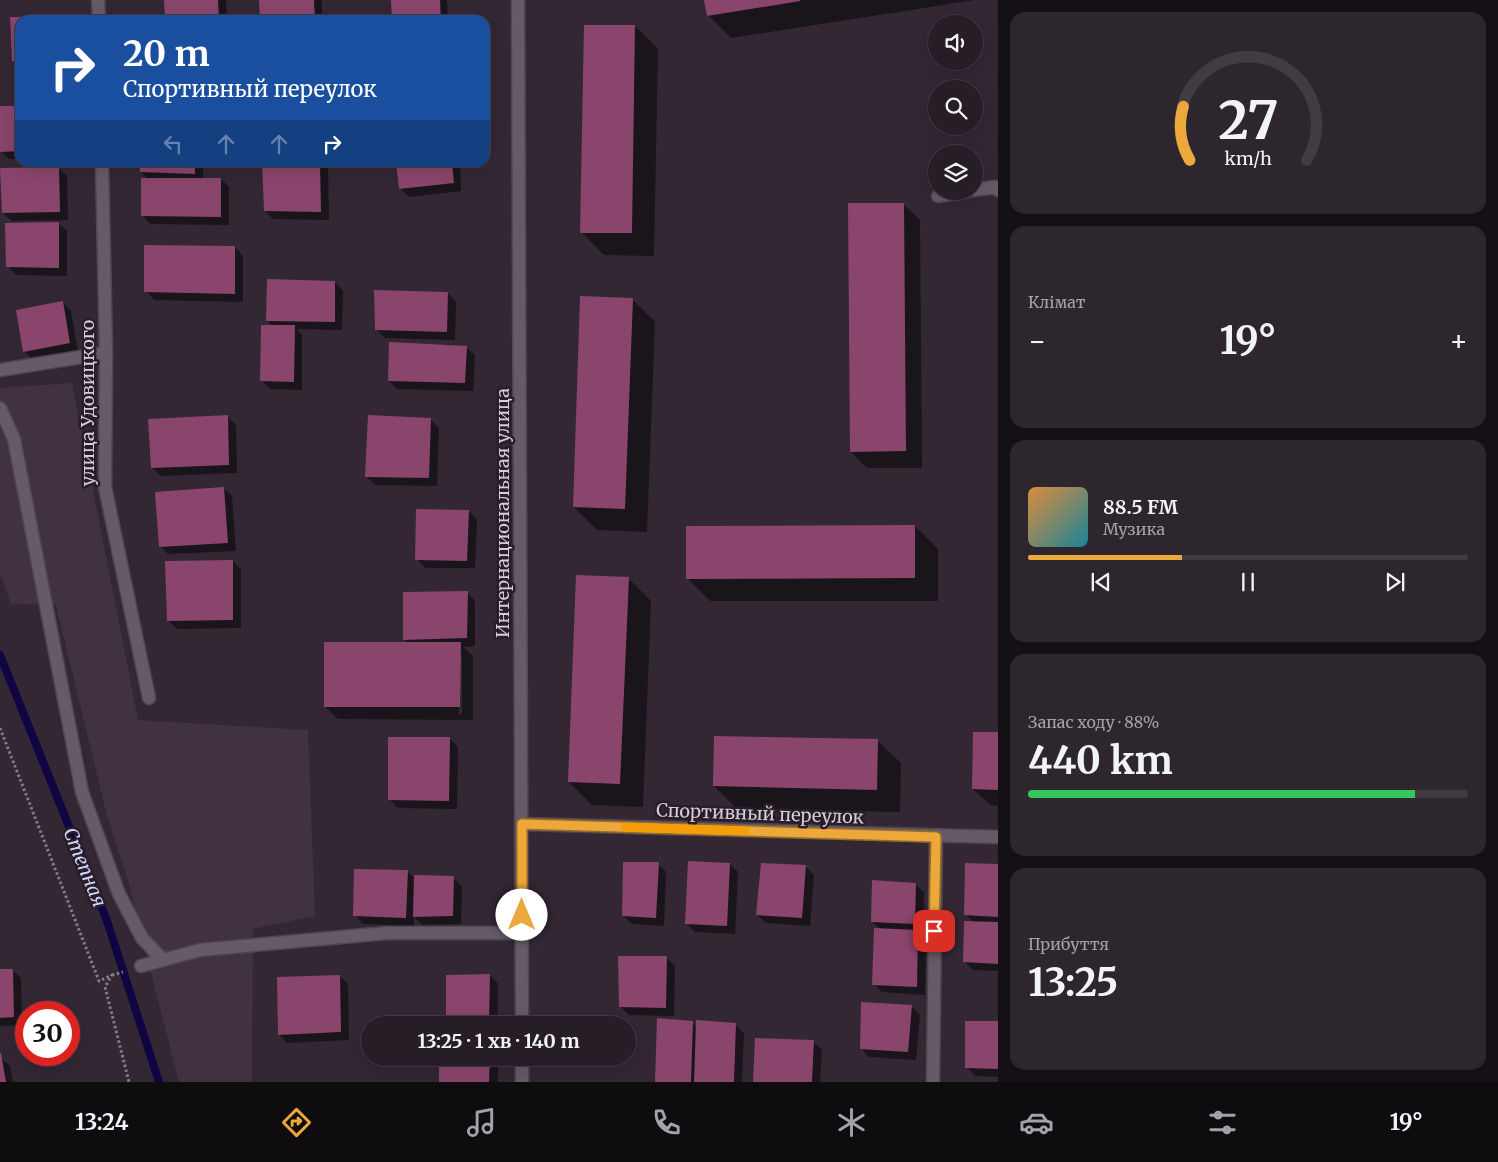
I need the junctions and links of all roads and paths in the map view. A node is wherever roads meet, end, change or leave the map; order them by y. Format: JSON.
{"nodes":[{"id":1,"x":98,"y":0,"type":"edge"},
{"id":2,"x":518,"y":0,"type":"edge"},
{"id":3,"x":99,"y":15,"type":"edge"},
{"id":4,"x":102,"y":167,"type":"edge"},
{"id":5,"x":983,"y":189,"type":"edge"},
{"id":6,"x":998,"y":190,"type":"edge"},
{"id":7,"x":106,"y":353,"type":"junction"},
{"id":8,"x":0,"y":370,"type":"edge"},
{"id":9,"x":0,"y":408,"type":"edge"},
{"id":10,"x":149,"y":698,"type":"dead end"},
{"id":11,"x":0,"y":728,"type":"edge"},
{"id":12,"x":522,"y":824,"type":"junction"},
{"id":13,"x":936,"y":837,"type":"junction"},
{"id":14,"x":998,"y":838,"type":"edge"},
{"id":15,"x":522,"y":933,"type":"junction"},
{"id":16,"x":163,"y":960,"type":"junction"},
{"id":17,"x":141,"y":966,"type":"dead end"},
{"id":18,"x":522,"y":1016,"type":"edge"},
{"id":19,"x":522,"y":1066,"type":"edge"},
{"id":20,"x":129,"y":1082,"type":"edge"},
{"id":21,"x":522,"y":1082,"type":"edge"},
{"id":22,"x":933,"y":1082,"type":"edge"}],
"edges":[{"from":1,"to":3,"type":"street"},
{"from":2,"to":12,"type":"street","name":"Интернациональная улица"},
{"from":4,"to":7,"type":"street","name":"улица Удовицкого"},
{"from":5,"to":6,"type":"street"},
{"from":7,"to":8,"type":"street"},
{"from":7,"to":10,"type":"street","name":"улица Удовицкого"},
{"from":9,"to":16,"type":"street"},
{"from":11,"to":20,"type":"path"},
{"from":12,"to":13,"type":"street","name":"Спортивный переулок"},
{"from":12,"to":15,"type":"street","name":"Интернациональная улица"},
{"from":13,"to":14,"type":"street","name":"Спортивный переулок"},
{"from":13,"to":22,"type":"street"},
{"from":15,"to":16,"type":"street"},
{"from":15,"to":18,"type":"street","name":"Интернациональная улица"},
{"from":16,"to":17,"type":"street"},
{"from":19,"to":21,"type":"street"}]}
